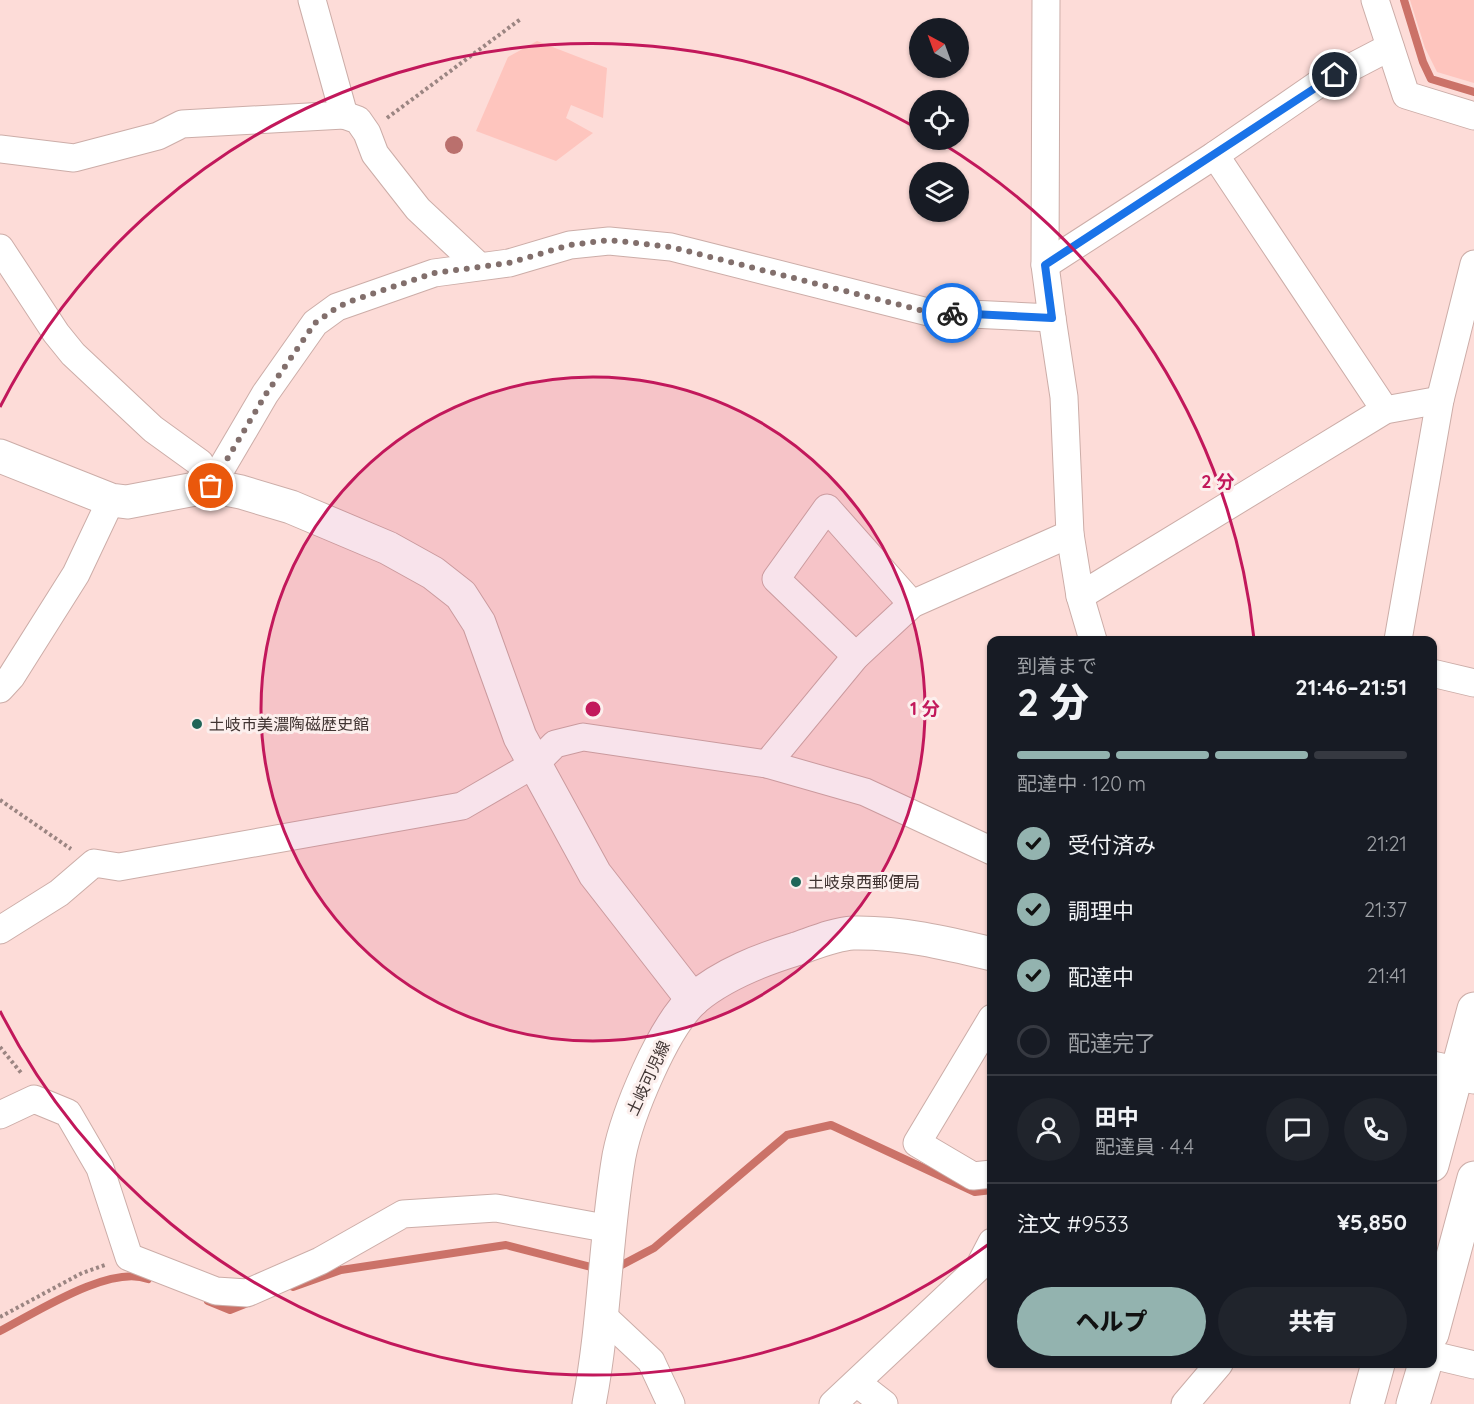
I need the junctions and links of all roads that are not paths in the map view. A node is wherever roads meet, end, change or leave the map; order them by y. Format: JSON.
{"nodes":[{"id":1,"x":312,"y":0,"type":"edge"},
{"id":2,"x":1046,"y":0,"type":"edge"},
{"id":3,"x":1375,"y":0,"type":"edge"},
{"id":4,"x":1390,"y":47,"type":"junction"},
{"id":5,"x":344,"y":114,"type":"junction"},
{"id":6,"x":1474,"y":116,"type":"edge"},
{"id":7,"x":0,"y":148,"type":"edge"},
{"id":8,"x":1215,"y":156,"type":"junction"},
{"id":9,"x":0,"y":248,"type":"edge"},
{"id":10,"x":1474,"y":264,"type":"edge"},
{"id":11,"x":1045,"y":265,"type":"junction"},
{"id":12,"x":479,"y":266,"type":"junction"},
{"id":13,"x":1052,"y":318,"type":"junction"},
{"id":14,"x":1440,"y":400,"type":"junction"},
{"id":15,"x":1384,"y":410,"type":"junction"},
{"id":16,"x":0,"y":456,"type":"edge"},
{"id":17,"x":211,"y":486,"type":"junction"},
{"id":18,"x":111,"y":501,"type":"junction"},
{"id":19,"x":1070,"y":534,"type":"junction"},
{"id":20,"x":1080,"y":596,"type":"junction"},
{"id":21,"x":912,"y":603,"type":"junction"},
{"id":22,"x":1092,"y":636,"type":"edge"},
{"id":23,"x":1399,"y":636,"type":"edge"},
{"id":24,"x":856,"y":656,"type":"junction"},
{"id":25,"x":1437,"y":674,"type":"edge"},
{"id":26,"x":1474,"y":683,"type":"edge"},
{"id":27,"x":0,"y":689,"type":"edge"},
{"id":28,"x":536,"y":763,"type":"junction"},
{"id":29,"x":767,"y":764,"type":"junction"},
{"id":30,"x":987,"y":849,"type":"edge"},
{"id":31,"x":0,"y":930,"type":"edge"},
{"id":32,"x":987,"y":953,"type":"edge"},
{"id":33,"x":693,"y":999,"type":"junction"},
{"id":34,"x":1474,"y":1009,"type":"edge"},
{"id":35,"x":987,"y":1026,"type":"edge"},
{"id":36,"x":1455,"y":1073,"type":"edge"},
{"id":37,"x":0,"y":1115,"type":"edge"},
{"id":38,"x":1437,"y":1145,"type":"edge"},
{"id":39,"x":987,"y":1175,"type":"edge"},
{"id":40,"x":1474,"y":1178,"type":"edge"},
{"id":41,"x":609,"y":1236,"type":"junction"},
{"id":42,"x":985,"y":1272,"type":"edge"},
{"id":43,"x":603,"y":1304,"type":"junction"},
{"id":44,"x":1437,"y":1316,"type":"edge"},
{"id":45,"x":1437,"y":1356,"type":"edge"},
{"id":46,"x":1474,"y":1365,"type":"edge"},
{"id":47,"x":1216,"y":1368,"type":"edge"},
{"id":48,"x":1377,"y":1368,"type":"edge"},
{"id":49,"x":1424,"y":1368,"type":"edge"},
{"id":50,"x":857,"y":1383,"type":"junction"},
{"id":51,"x":590,"y":1404,"type":"edge"},
{"id":52,"x":671,"y":1404,"type":"edge"},
{"id":53,"x":833,"y":1404,"type":"edge"},
{"id":54,"x":884,"y":1404,"type":"edge"},
{"id":55,"x":1185,"y":1404,"type":"edge"},
{"id":56,"x":1367,"y":1404,"type":"edge"},
{"id":57,"x":1413,"y":1404,"type":"edge"}],
"edges":[{"from":1,"to":5,"type":"street"},
{"from":2,"to":11,"type":"street"},
{"from":3,"to":4,"type":"street"},
{"from":4,"to":6,"type":"street"},
{"from":4,"to":8,"type":"street"},
{"from":5,"to":7,"type":"street"},
{"from":5,"to":12,"type":"street"},
{"from":8,"to":11,"type":"street"},
{"from":8,"to":15,"type":"street"},
{"from":9,"to":17,"type":"street"},
{"from":10,"to":14,"type":"street"},
{"from":11,"to":13,"type":"street"},
{"from":12,"to":13,"type":"street"},
{"from":12,"to":17,"type":"street"},
{"from":13,"to":19,"type":"street"},
{"from":14,"to":15,"type":"street"},
{"from":14,"to":23,"type":"street"},
{"from":15,"to":20,"type":"street"},
{"from":16,"to":18,"type":"main road"},
{"from":17,"to":18,"type":"main road"},
{"from":17,"to":28,"type":"main road"},
{"from":18,"to":27,"type":"street"},
{"from":19,"to":20,"type":"street"},
{"from":19,"to":21,"type":"street"},
{"from":20,"to":22,"type":"street"},
{"from":21,"to":24,"type":"street"},
{"from":21,"to":24,"type":"street"},
{"from":24,"to":29,"type":"street"},
{"from":25,"to":26,"type":"street"},
{"from":28,"to":29,"type":"street"},
{"from":28,"to":31,"type":"street"},
{"from":28,"to":33,"type":"main road"},
{"from":29,"to":30,"type":"street"},
{"from":32,"to":33,"type":"main road","name":"土岐可児線"},
{"from":33,"to":41,"type":"main road","name":"土岐可児線"},
{"from":34,"to":36,"type":"main road"},
{"from":35,"to":39,"type":"street"},
{"from":36,"to":38,"type":"main road"},
{"from":37,"to":41,"type":"street"},
{"from":40,"to":44,"type":"main road"},
{"from":41,"to":43,"type":"main road","name":"土岐可児線"},
{"from":42,"to":50,"type":"street"},
{"from":43,"to":51,"type":"main road","name":"土岐可児線"},
{"from":43,"to":52,"type":"street"},
{"from":45,"to":46,"type":"street"},
{"from":47,"to":55,"type":"street"},
{"from":48,"to":56,"type":"main road"},
{"from":49,"to":57,"type":"main road"},
{"from":50,"to":53,"type":"street"},
{"from":50,"to":54,"type":"street"}]}
